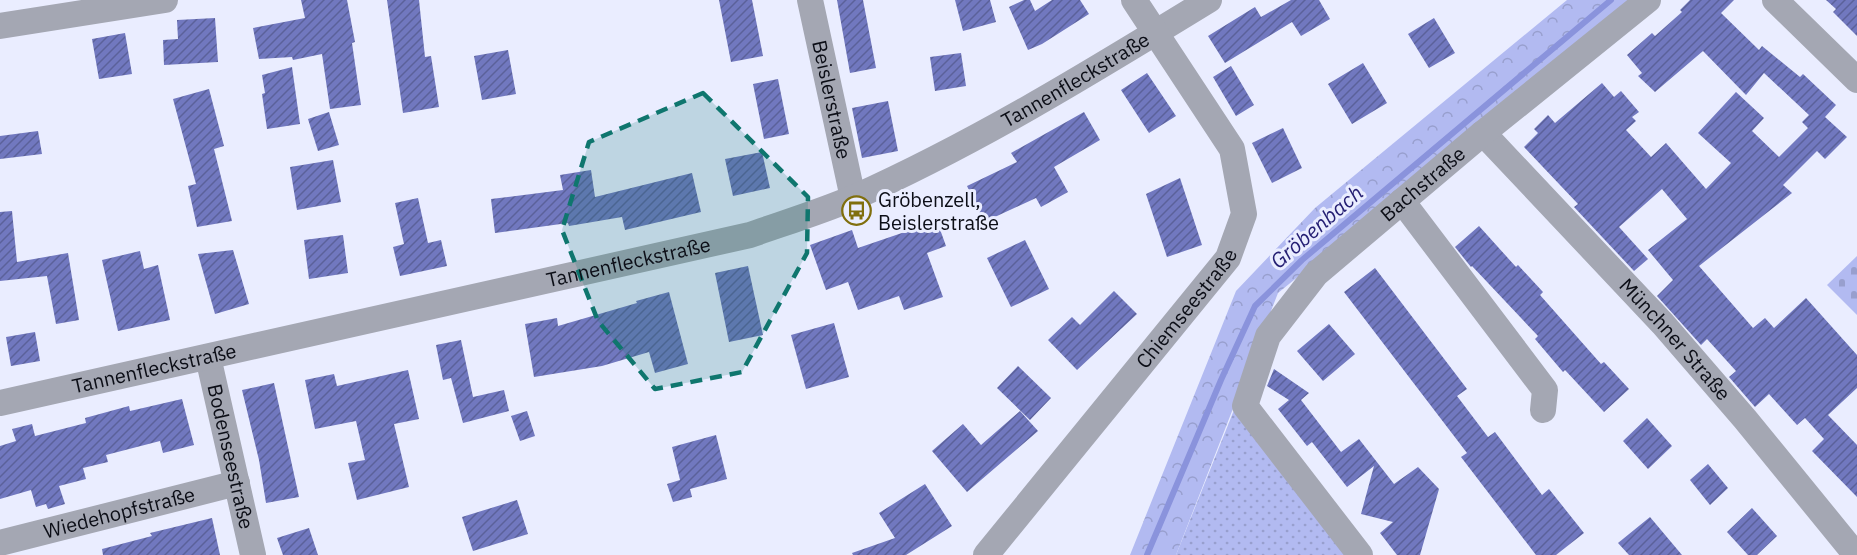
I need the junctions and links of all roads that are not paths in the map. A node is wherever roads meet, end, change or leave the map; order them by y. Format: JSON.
{"nodes":[{"id":1,"x":165,"y":0,"type":"edge"},
{"id":2,"x":810,"y":0,"type":"edge"},
{"id":3,"x":1134,"y":0,"type":"edge"},
{"id":4,"x":1209,"y":0,"type":"edge"},
{"id":5,"x":1648,"y":0,"type":"edge"},
{"id":6,"x":1775,"y":0,"type":"edge"},
{"id":7,"x":0,"y":26,"type":"edge"},
{"id":8,"x":1155,"y":33,"type":"junction"},
{"id":9,"x":1857,"y":80,"type":"edge"},
{"id":10,"x":1484,"y":133,"type":"junction"},
{"id":11,"x":853,"y":198,"type":"junction"},
{"id":12,"x":1402,"y":201,"type":"junction"},
{"id":13,"x":208,"y":357,"type":"junction"},
{"id":14,"x":0,"y":403,"type":"edge"},
{"id":15,"x":1543,"y":410,"type":"dead end"},
{"id":16,"x":237,"y":483,"type":"junction"},
{"id":17,"x":0,"y":543,"type":"edge"},
{"id":18,"x":253,"y":555,"type":"edge"},
{"id":19,"x":986,"y":555,"type":"edge"},
{"id":20,"x":1360,"y":555,"type":"edge"},
{"id":21,"x":1856,"y":555,"type":"edge"}],
"edges":[{"from":1,"to":7,"type":"street"},
{"from":2,"to":11,"type":"street","name":"Beislerstraße"},
{"from":3,"to":8,"type":"street","name":"Chiemseestraße"},
{"from":4,"to":8,"type":"street","name":"Tannenfleckstraße"},
{"from":5,"to":10,"type":"street","name":"Bachstraße"},
{"from":6,"to":9,"type":"street"},
{"from":8,"to":11,"type":"street","name":"Tannenfleckstraße"},
{"from":8,"to":19,"type":"street","name":"Chiemseestraße"},
{"from":10,"to":12,"type":"street","name":"Bachstraße"},
{"from":10,"to":21,"type":"street","name":"Münchner Straße"},
{"from":11,"to":13,"type":"street","name":"Tannenfleckstraße"},
{"from":12,"to":15,"type":"street"},
{"from":12,"to":20,"type":"street","name":"Bachstraße"},
{"from":13,"to":14,"type":"street","name":"Tannenfleckstraße"},
{"from":13,"to":16,"type":"street","name":"Bodenseestraße"},
{"from":16,"to":17,"type":"street","name":"Wiedehopfstraße"},
{"from":16,"to":18,"type":"street","name":"Bodenseestraße"}]}
